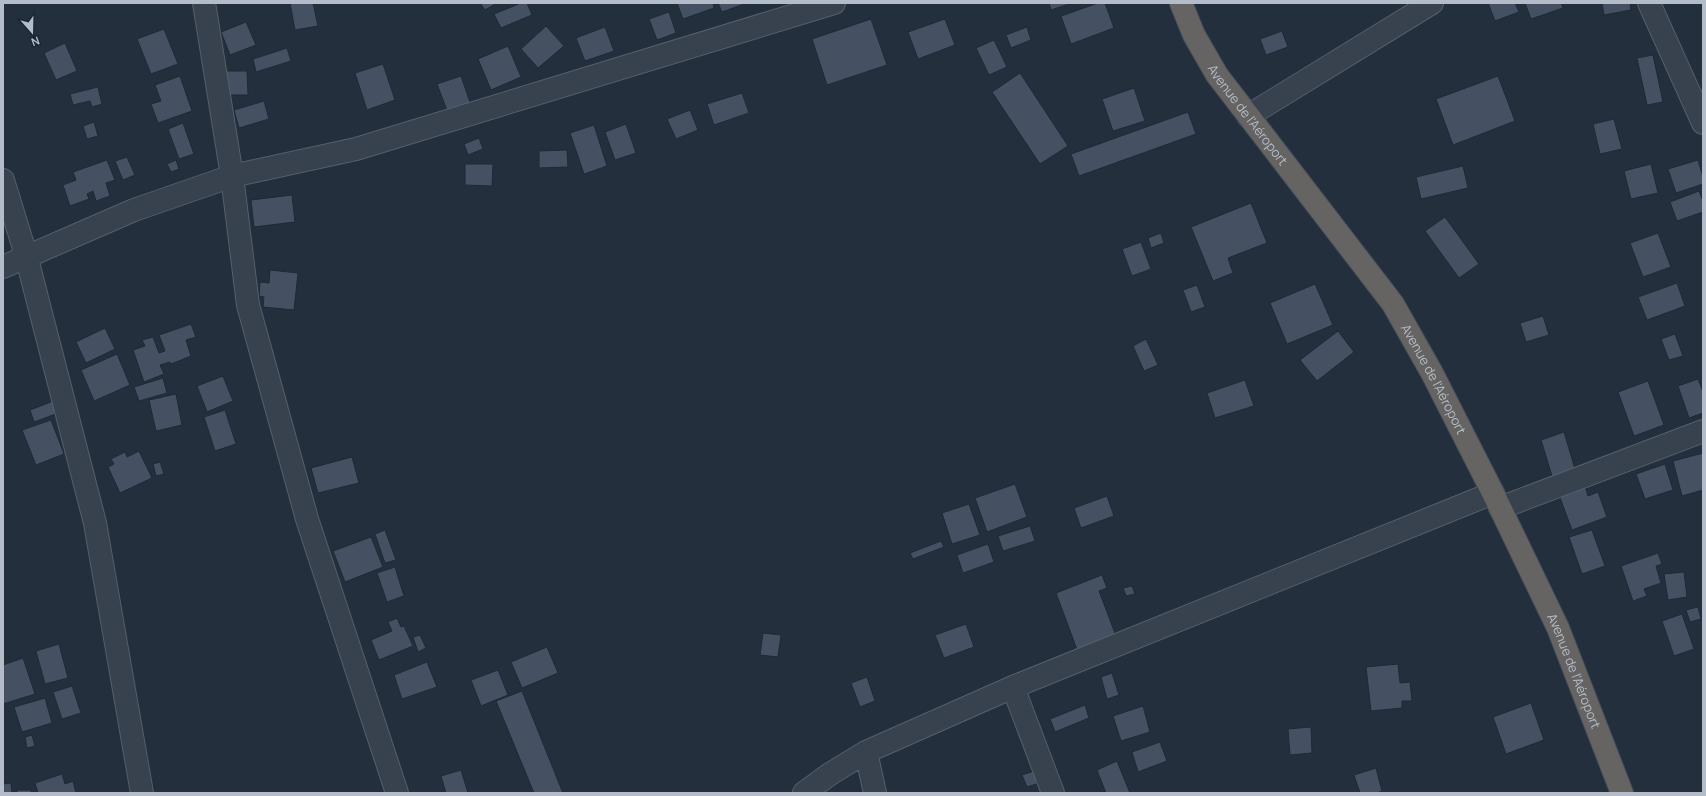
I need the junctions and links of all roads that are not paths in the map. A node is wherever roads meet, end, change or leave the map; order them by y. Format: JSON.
{"nodes":[{"id":1,"x":204,"y":3,"type":"edge"},
{"id":2,"x":834,"y":3,"type":"edge"},
{"id":3,"x":1181,"y":3,"type":"edge"},
{"id":4,"x":1432,"y":3,"type":"edge"},
{"id":5,"x":1649,"y":3,"type":"edge"},
{"id":6,"x":1248,"y":116,"type":"junction"},
{"id":7,"x":1703,"y":123,"type":"edge"},
{"id":8,"x":232,"y":176,"type":"junction"},
{"id":9,"x":3,"y":180,"type":"edge"},
{"id":10,"x":26,"y":255,"type":"junction"},
{"id":11,"x":3,"y":266,"type":"edge"},
{"id":12,"x":1703,"y":430,"type":"edge"},
{"id":13,"x":1497,"y":500,"type":"junction"},
{"id":14,"x":1014,"y":687,"type":"junction"},
{"id":15,"x":866,"y":752,"type":"junction"},
{"id":16,"x":142,"y":793,"type":"edge"},
{"id":17,"x":397,"y":793,"type":"edge"},
{"id":18,"x":804,"y":793,"type":"edge"},
{"id":19,"x":875,"y":793,"type":"edge"},
{"id":20,"x":1053,"y":793,"type":"edge"},
{"id":21,"x":1622,"y":793,"type":"edge"}],
"edges":[{"from":1,"to":8,"type":"street"},
{"from":2,"to":8,"type":"street"},
{"from":3,"to":6,"type":"highway","name":"Avenue de l'Aéroport"},
{"from":4,"to":6,"type":"street"},
{"from":5,"to":7,"type":"street"},
{"from":6,"to":13,"type":"highway","name":"Avenue de l'Aéroport"},
{"from":8,"to":10,"type":"street"},
{"from":8,"to":17,"type":"street"},
{"from":9,"to":10,"type":"street"},
{"from":10,"to":11,"type":"street"},
{"from":10,"to":16,"type":"street"},
{"from":12,"to":13,"type":"street"},
{"from":13,"to":14,"type":"street"},
{"from":13,"to":21,"type":"highway","name":"Avenue de l'Aéroport"},
{"from":14,"to":15,"type":"street"},
{"from":14,"to":20,"type":"street"},
{"from":15,"to":18,"type":"street"},
{"from":15,"to":19,"type":"street"}]}
